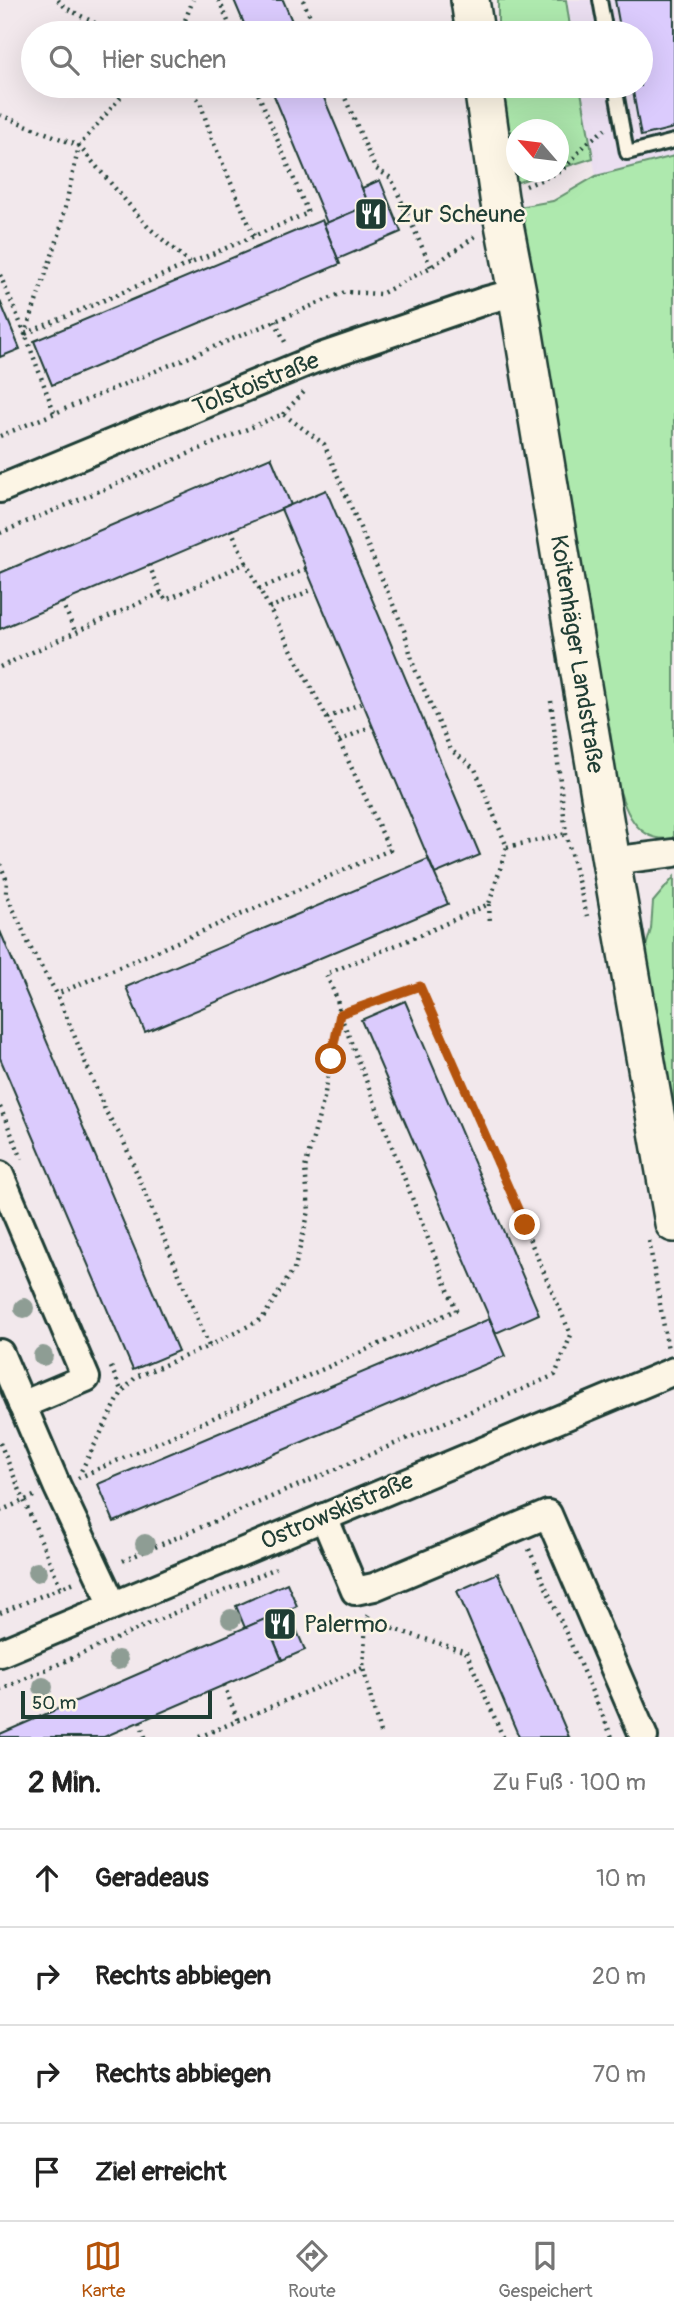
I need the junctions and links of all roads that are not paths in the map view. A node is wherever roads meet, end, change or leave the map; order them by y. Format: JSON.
{"nodes":[{"id":1,"x":600,"y":0,"type":"edge"},
{"id":2,"x":604,"y":21,"type":"edge"},
{"id":3,"x":485,"y":98,"type":"edge"},
{"id":4,"x":617,"y":98,"type":"edge"},
{"id":5,"x":674,"y":141,"type":"edge"},
{"id":6,"x":517,"y":292,"type":"junction"},
{"id":7,"x":0,"y":489,"type":"edge"},
{"id":8,"x":674,"y":853,"type":"edge"},
{"id":9,"x":611,"y":861,"type":"junction"},
{"id":10,"x":0,"y":1175,"type":"edge"},
{"id":11,"x":674,"y":1223,"type":"edge"},
{"id":12,"x":0,"y":1353,"type":"edge"},
{"id":13,"x":674,"y":1371,"type":"edge"},
{"id":14,"x":22,"y":1405,"type":"junction"},
{"id":15,"x":324,"y":1517,"type":"junction"},
{"id":16,"x":113,"y":1605,"type":"junction"},
{"id":17,"x":0,"y":1653,"type":"edge"},
{"id":18,"x":644,"y":1737,"type":"edge"}],
"edges":[{"from":1,"to":2,"type":"lane"},
{"from":3,"to":6,"type":"main road","name":"Koitenhäger Landstraße"},
{"from":4,"to":5,"type":"lane"},
{"from":6,"to":7,"type":"street","name":"Tolstoistraße"},
{"from":6,"to":9,"type":"main road","name":"Koitenhäger Landstraße"},
{"from":8,"to":9,"type":"street"},
{"from":9,"to":11,"type":"main road","name":"Koitenhäger Landstraße"},
{"from":10,"to":14,"type":"street"},
{"from":12,"to":14,"type":"street"},
{"from":13,"to":15,"type":"street","name":"Ostrowskistraße"},
{"from":14,"to":16,"type":"street"},
{"from":15,"to":16,"type":"street","name":"Ostrowskistraße"},
{"from":15,"to":18,"type":"street"},
{"from":16,"to":17,"type":"street","name":"Ostrowskistraße"}]}
